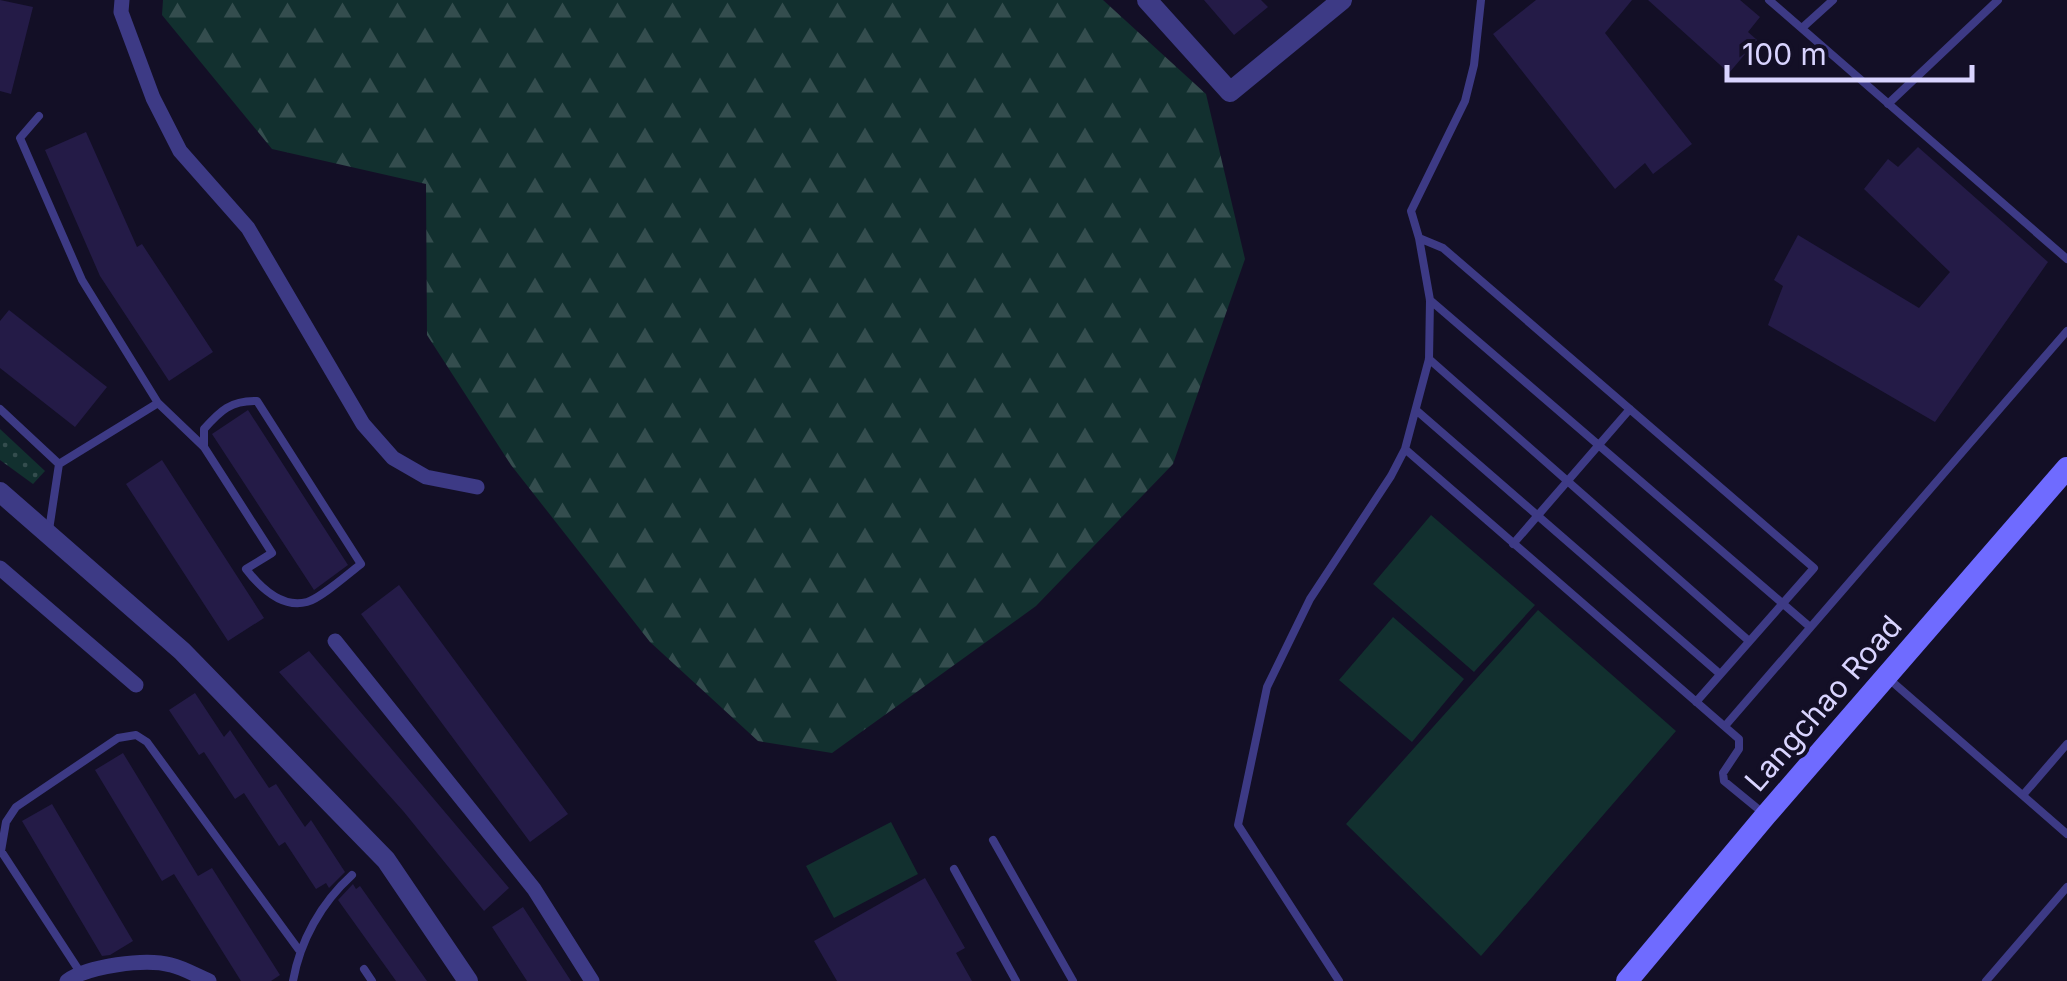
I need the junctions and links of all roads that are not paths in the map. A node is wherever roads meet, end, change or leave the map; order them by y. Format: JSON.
{"nodes":[{"id":1,"x":122,"y":0,"type":"edge"},
{"id":2,"x":1147,"y":0,"type":"edge"},
{"id":3,"x":1342,"y":0,"type":"edge"},
{"id":4,"x":1481,"y":0,"type":"edge"},
{"id":5,"x":1769,"y":0,"type":"edge"},
{"id":6,"x":1833,"y":0,"type":"edge"},
{"id":7,"x":1998,"y":0,"type":"edge"},
{"id":8,"x":1802,"y":28,"type":"junction"},
{"id":9,"x":1888,"y":104,"type":"junction"},
{"id":10,"x":39,"y":116,"type":"dead end"},
{"id":11,"x":1418,"y":238,"type":"junction"},
{"id":12,"x":2067,"y":259,"type":"edge"},
{"id":13,"x":1430,"y":300,"type":"junction"},
{"id":14,"x":2067,"y":331,"type":"edge"},
{"id":15,"x":1429,"y":359,"type":"junction"},
{"id":16,"x":158,"y":402,"type":"junction"},
{"id":17,"x":0,"y":409,"type":"edge"},
{"id":18,"x":1416,"y":410,"type":"junction"},
{"id":19,"x":1630,"y":410,"type":"junction"},
{"id":20,"x":1599,"y":446,"type":"junction"},
{"id":21,"x":204,"y":447,"type":"junction"},
{"id":22,"x":1404,"y":449,"type":"junction"},
{"id":23,"x":59,"y":464,"type":"junction"},
{"id":24,"x":2067,"y":468,"type":"edge"},
{"id":25,"x":1568,"y":481,"type":"junction"},
{"id":26,"x":477,"y":487,"type":"dead end"},
{"id":27,"x":0,"y":492,"type":"edge"},
{"id":28,"x":1538,"y":516,"type":"junction"},
{"id":29,"x":48,"y":534,"type":"junction"},
{"id":30,"x":1514,"y":544,"type":"junction"},
{"id":31,"x":0,"y":568,"type":"edge"},
{"id":32,"x":1782,"y":604,"type":"junction"},
{"id":33,"x":1810,"y":627,"type":"junction"},
{"id":34,"x":335,"y":641,"type":"dead end"},
{"id":35,"x":1749,"y":641,"type":"junction"},
{"id":36,"x":1720,"y":674,"type":"junction"},
{"id":37,"x":1885,"y":676,"type":"junction"},
{"id":38,"x":136,"y":686,"type":"dead end"},
{"id":39,"x":1696,"y":702,"type":"junction"},
{"id":40,"x":1725,"y":726,"type":"junction"},
{"id":41,"x":2067,"y":744,"type":"edge"},
{"id":42,"x":2023,"y":795,"type":"junction"},
{"id":43,"x":1766,"y":815,"type":"junction"},
{"id":44,"x":2067,"y":834,"type":"edge"},
{"id":45,"x":993,"y":840,"type":"dead end"},
{"id":46,"x":954,"y":869,"type":"dead end"},
{"id":47,"x":352,"y":875,"type":"dead end"},
{"id":48,"x":2067,"y":887,"type":"edge"},
{"id":49,"x":299,"y":950,"type":"junction"},
{"id":50,"x":364,"y":968,"type":"dead end"},
{"id":51,"x":73,"y":977,"type":"edge"},
{"id":52,"x":209,"y":981,"type":"edge"},
{"id":53,"x":293,"y":981,"type":"edge"},
{"id":54,"x":372,"y":981,"type":"edge"},
{"id":55,"x":468,"y":981,"type":"edge"},
{"id":56,"x":592,"y":981,"type":"edge"},
{"id":57,"x":1016,"y":981,"type":"edge"},
{"id":58,"x":1073,"y":981,"type":"edge"},
{"id":59,"x":1338,"y":981,"type":"edge"},
{"id":60,"x":1627,"y":981,"type":"edge"},
{"id":61,"x":1986,"y":981,"type":"edge"}],
"edges":[{"from":1,"to":26,"type":"street"},
{"from":2,"to":3,"type":"street"},
{"from":4,"to":11,"type":"lane"},
{"from":5,"to":8,"type":"lane"},
{"from":6,"to":8,"type":"lane"},
{"from":7,"to":9,"type":"lane"},
{"from":8,"to":9,"type":"lane"},
{"from":9,"to":12,"type":"lane"},
{"from":10,"to":16,"type":"lane"},
{"from":11,"to":13,"type":"lane"},
{"from":11,"to":19,"type":"lane"},
{"from":13,"to":15,"type":"lane"},
{"from":13,"to":20,"type":"lane"},
{"from":14,"to":33,"type":"lane"},
{"from":15,"to":18,"type":"lane"},
{"from":15,"to":25,"type":"lane"},
{"from":16,"to":21,"type":"lane"},
{"from":16,"to":23,"type":"lane"},
{"from":17,"to":23,"type":"lane"},
{"from":18,"to":22,"type":"lane"},
{"from":18,"to":28,"type":"lane"},
{"from":19,"to":20,"type":"lane"},
{"from":19,"to":32,"type":"lane"},
{"from":20,"to":25,"type":"lane"},
{"from":20,"to":32,"type":"lane"},
{"from":21,"to":21,"type":"lane"},
{"from":22,"to":30,"type":"lane"},
{"from":22,"to":59,"type":"lane"},
{"from":23,"to":29,"type":"lane"},
{"from":24,"to":37,"type":"main road","name":"Langchao Road"},
{"from":25,"to":28,"type":"lane"},
{"from":25,"to":35,"type":"lane"},
{"from":27,"to":29,"type":"street"},
{"from":28,"to":30,"type":"lane"},
{"from":28,"to":36,"type":"lane"},
{"from":29,"to":55,"type":"street"},
{"from":30,"to":39,"type":"lane"},
{"from":31,"to":38,"type":"street"},
{"from":32,"to":33,"type":"lane"},
{"from":32,"to":35,"type":"lane"},
{"from":33,"to":40,"type":"lane"},
{"from":34,"to":56,"type":"street"},
{"from":35,"to":36,"type":"lane"},
{"from":36,"to":39,"type":"lane"},
{"from":37,"to":42,"type":"lane"},
{"from":37,"to":43,"type":"main road","name":"Langchao Road"},
{"from":39,"to":40,"type":"lane"},
{"from":40,"to":43,"type":"lane"},
{"from":41,"to":42,"type":"lane"},
{"from":42,"to":44,"type":"lane"},
{"from":43,"to":60,"type":"main road","name":"Langchao Road"},
{"from":45,"to":58,"type":"lane"},
{"from":46,"to":57,"type":"lane"},
{"from":47,"to":49,"type":"lane"},
{"from":48,"to":61,"type":"lane"},
{"from":49,"to":51,"type":"lane"},
{"from":49,"to":53,"type":"lane"},
{"from":50,"to":54,"type":"lane"},
{"from":51,"to":52,"type":"street"}]}
